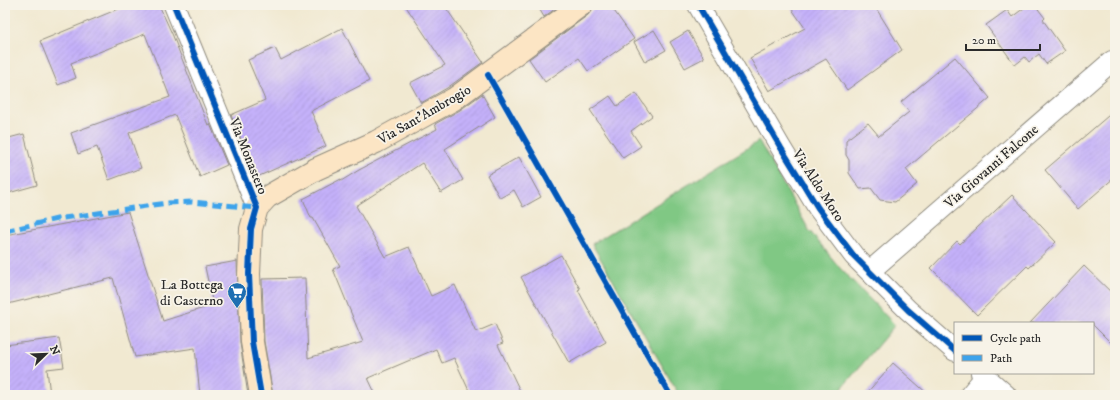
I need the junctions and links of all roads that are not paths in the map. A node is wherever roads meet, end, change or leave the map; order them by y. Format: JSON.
{"nodes":[{"id":1,"x":174,"y":5,"type":"edge"},
{"id":2,"x":581,"y":5,"type":"edge"},
{"id":3,"x":698,"y":5,"type":"edge"},
{"id":4,"x":1112,"y":61,"type":"dead end"},
{"id":5,"x":257,"y":208,"type":"junction"},
{"id":6,"x":870,"y":271,"type":"junction"},
{"id":7,"x":954,"y":350,"type":"edge"},
{"id":8,"x":983,"y":375,"type":"edge"},
{"id":9,"x":261,"y":395,"type":"edge"},
{"id":10,"x":970,"y":395,"type":"edge"},
{"id":11,"x":1006,"y":395,"type":"edge"}],
"edges":[{"from":1,"to":5,"type":"street","name":"Via Monastero"},
{"from":2,"to":5,"type":"street","name":"Via Sant'Ambrogio"},
{"from":3,"to":6,"type":"street","name":"Via Aldo Moro"},
{"from":4,"to":6,"type":"street","name":"Via Giovanni Falcone"},
{"from":5,"to":9,"type":"street","name":"Via Monastero"},
{"from":6,"to":7,"type":"street","name":"Via Aldo Moro"},
{"from":8,"to":10,"type":"street"},
{"from":8,"to":11,"type":"street"}]}
